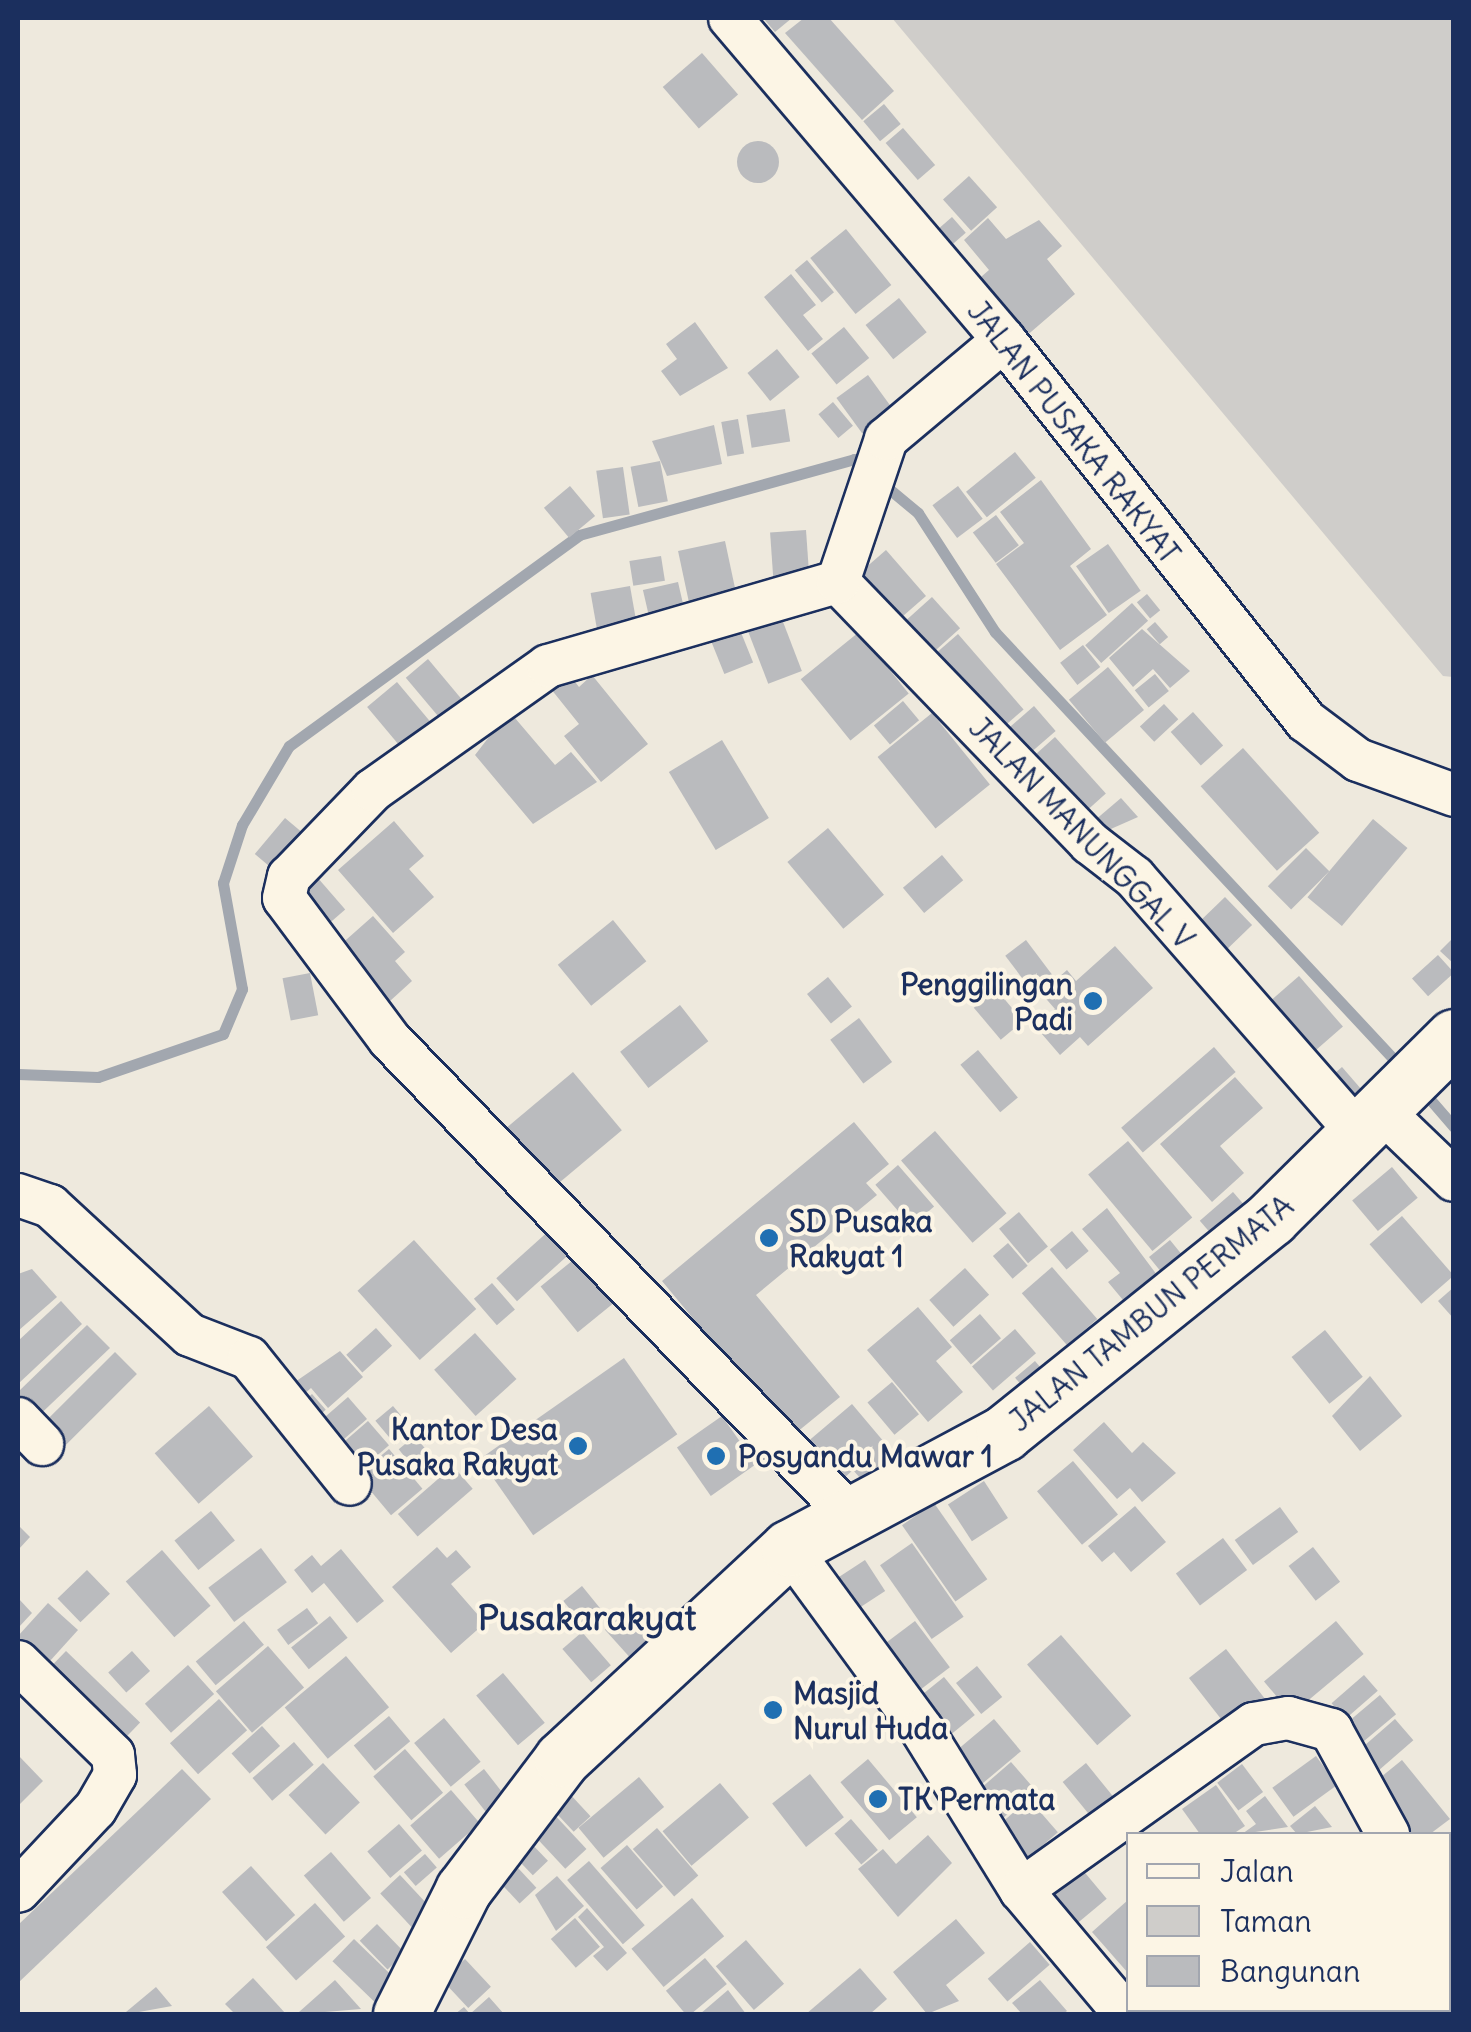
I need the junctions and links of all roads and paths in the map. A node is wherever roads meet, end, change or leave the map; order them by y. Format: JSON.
{"nodes":[{"id":1,"x":730,"y":18,"type":"edge"},
{"id":2,"x":1004,"y":340,"type":"junction"},
{"id":3,"x":838,"y":582,"type":"junction"},
{"id":4,"x":1454,"y":795,"type":"edge"},
{"id":5,"x":1450,"y":1041,"type":"edge"},
{"id":6,"x":1380,"y":1115,"type":"junction"},
{"id":7,"x":1454,"y":1180,"type":"edge"},
{"id":8,"x":18,"y":1196,"type":"edge"},
{"id":9,"x":350,"y":1484,"type":"dead end"},
{"id":10,"x":846,"y":1511,"type":"junction"},
{"id":11,"x":789,"y":1548,"type":"junction"},
{"id":12,"x":18,"y":1662,"type":"edge"},
{"id":13,"x":1387,"y":1832,"type":"edge"},
{"id":14,"x":1020,"y":1890,"type":"junction"},
{"id":15,"x":18,"y":1891,"type":"edge"},
{"id":16,"x":1121,"y":1998,"type":"edge"},
{"id":17,"x":402,"y":2014,"type":"edge"}],
"edges":[{"from":1,"to":2,"type":"street","name":"JALAN PUSAKA RAKYAT"},
{"from":2,"to":3,"type":"street"},
{"from":2,"to":4,"type":"street","name":"JALAN PUSAKA RAKYAT"},
{"from":3,"to":6,"type":"street","name":"JALAN MANUNGGAL V"},
{"from":3,"to":10,"type":"street"},
{"from":5,"to":6,"type":"street","name":"JALAN TAMBUN PERMATA"},
{"from":6,"to":7,"type":"street","name":"JALAN MANUNGGAL V"},
{"from":6,"to":10,"type":"street","name":"JALAN TAMBUN PERMATA"},
{"from":8,"to":9,"type":"street"},
{"from":10,"to":11,"type":"street","name":"JALAN TAMBUN PERMATA"},
{"from":11,"to":14,"type":"street"},
{"from":11,"to":17,"type":"street","name":"JALAN TAMBUN PERMATA"},
{"from":12,"to":15,"type":"street"},
{"from":13,"to":14,"type":"street"},
{"from":14,"to":16,"type":"street"}]}
